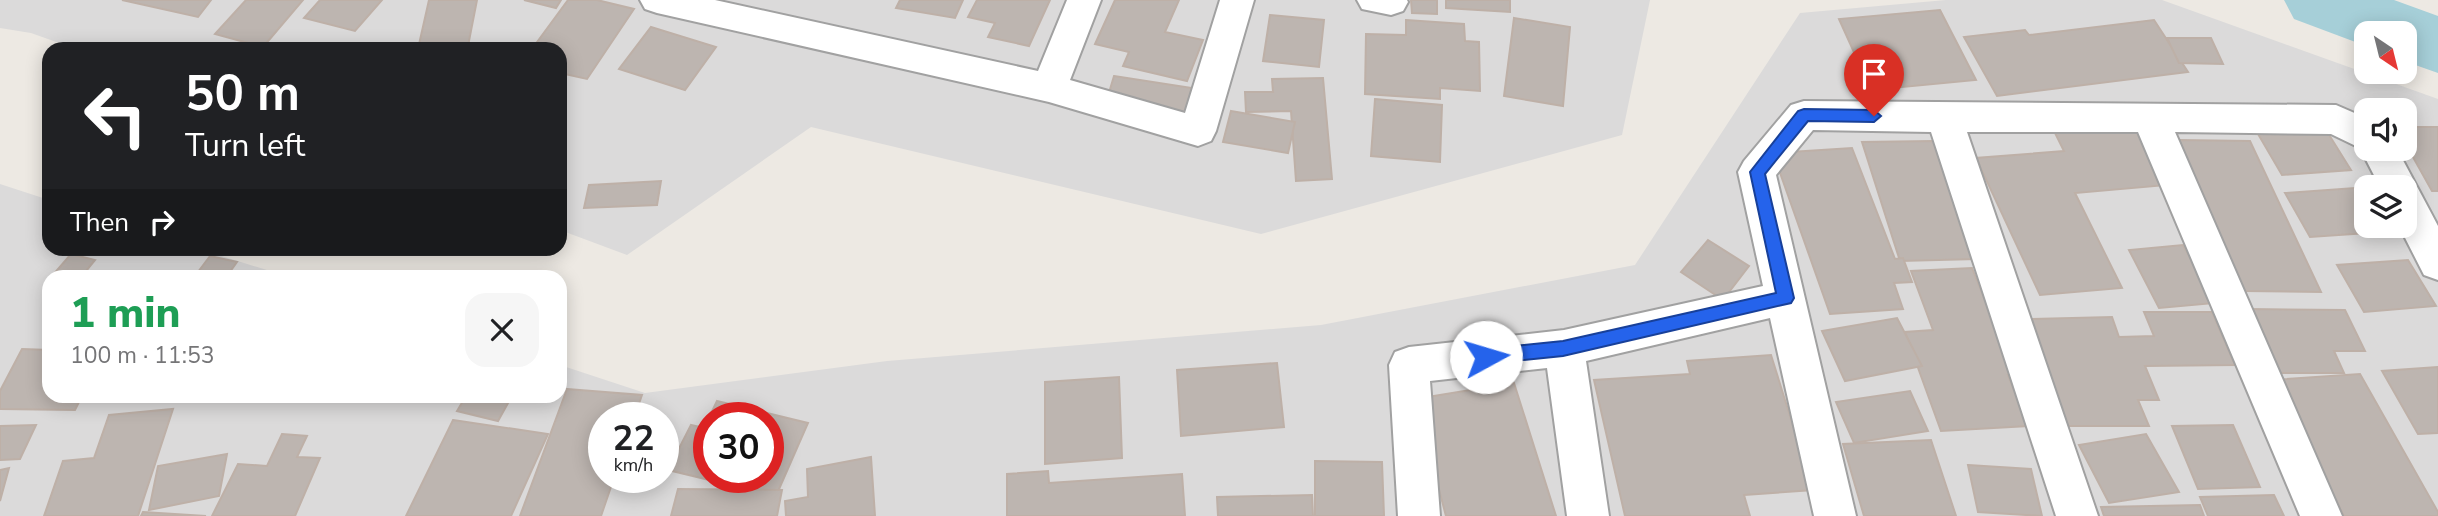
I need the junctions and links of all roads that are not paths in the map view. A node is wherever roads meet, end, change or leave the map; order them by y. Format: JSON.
{"nodes":[{"id":1,"x":657,"y":0,"type":"edge"},
{"id":2,"x":1084,"y":0,"type":"edge"},
{"id":3,"x":1237,"y":0,"type":"edge"},
{"id":4,"x":756,"y":10,"type":"edge"},
{"id":5,"x":1049,"y":88,"type":"junction"},
{"id":6,"x":1944,"y":118,"type":"junction"},
{"id":7,"x":2151,"y":118,"type":"junction"},
{"id":8,"x":2354,"y":129,"type":"edge"},
{"id":9,"x":2417,"y":223,"type":"edge"},
{"id":10,"x":2438,"y":263,"type":"edge"},
{"id":11,"x":1786,"y":298,"type":"junction"},
{"id":12,"x":1563,"y":348,"type":"junction"},
{"id":13,"x":1419,"y":516,"type":"edge"},
{"id":14,"x":1588,"y":516,"type":"edge"},
{"id":15,"x":1835,"y":516,"type":"edge"},
{"id":16,"x":2077,"y":516,"type":"edge"},
{"id":17,"x":2321,"y":516,"type":"edge"}],
"edges":[{"from":1,"to":4,"type":"street"},
{"from":2,"to":5,"type":"street"},
{"from":3,"to":5,"type":"street"},
{"from":4,"to":5,"type":"street"},
{"from":6,"to":7,"type":"street"},
{"from":6,"to":11,"type":"street"},
{"from":6,"to":16,"type":"street"},
{"from":7,"to":8,"type":"street"},
{"from":7,"to":17,"type":"street"},
{"from":9,"to":10,"type":"street"},
{"from":11,"to":12,"type":"street"},
{"from":11,"to":15,"type":"street"},
{"from":12,"to":13,"type":"street"},
{"from":12,"to":14,"type":"street"}]}
